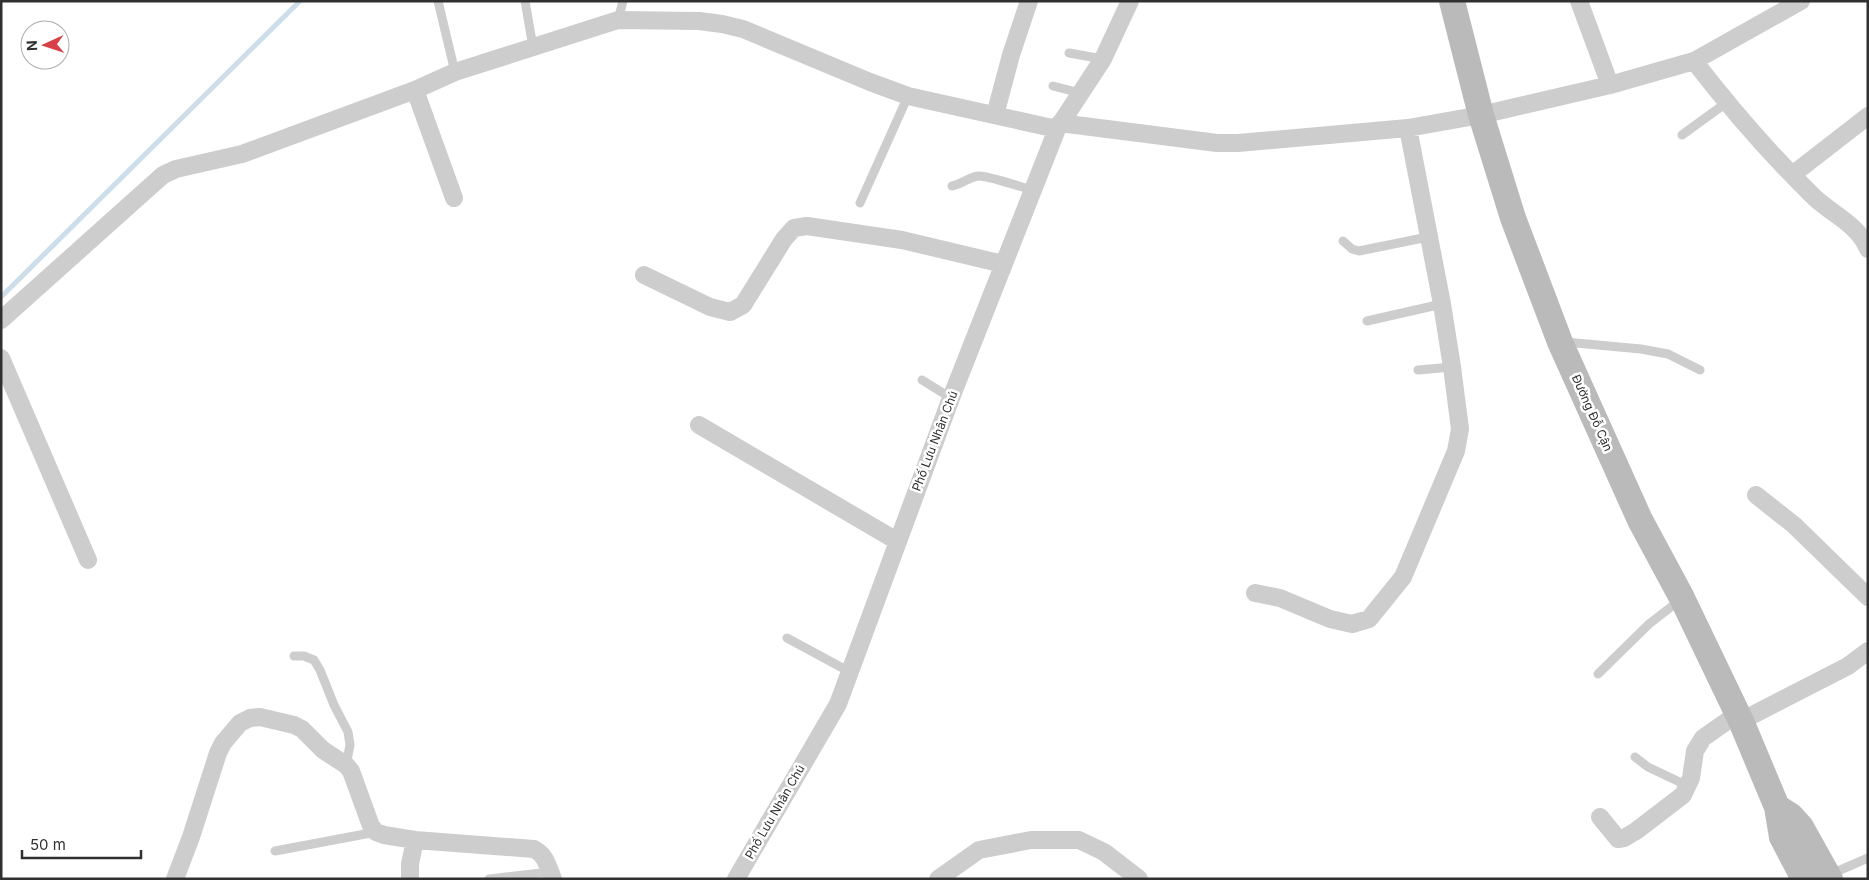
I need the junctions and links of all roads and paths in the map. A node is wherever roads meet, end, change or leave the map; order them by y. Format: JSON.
{"nodes":[{"id":1,"x":438,"y":1,"type":"edge"},
{"id":2,"x":525,"y":1,"type":"edge"},
{"id":3,"x":623,"y":1,"type":"edge"},
{"id":4,"x":1029,"y":1,"type":"edge"},
{"id":5,"x":1130,"y":1,"type":"edge"},
{"id":6,"x":1452,"y":1,"type":"edge"},
{"id":7,"x":1579,"y":1,"type":"edge"},
{"id":8,"x":1801,"y":1,"type":"edge"},
{"id":9,"x":618,"y":20,"type":"junction"},
{"id":10,"x":533,"y":47,"type":"junction"},
{"id":11,"x":1069,"y":53,"type":"dead end"},
{"id":12,"x":1103,"y":59,"type":"junction"},
{"id":13,"x":1694,"y":61,"type":"junction"},
{"id":14,"x":455,"y":72,"type":"junction"},
{"id":15,"x":1610,"y":85,"type":"junction"},
{"id":16,"x":1053,"y":86,"type":"dead end"},
{"id":17,"x":415,"y":90,"type":"junction"},
{"id":18,"x":1080,"y":93,"type":"junction"},
{"id":19,"x":908,"y":96,"type":"junction"},
{"id":20,"x":1726,"y":103,"type":"junction"},
{"id":21,"x":995,"y":115,"type":"junction"},
{"id":22,"x":1481,"y":115,"type":"junction"},
{"id":23,"x":1868,"y":116,"type":"edge"},
{"id":24,"x":1059,"y":126,"type":"junction"},
{"id":25,"x":1408,"y":128,"type":"junction"},
{"id":26,"x":1682,"y":135,"type":"dead end"},
{"id":27,"x":1792,"y":175,"type":"junction"},
{"id":28,"x":952,"y":186,"type":"dead end"},
{"id":29,"x":1032,"y":190,"type":"junction"},
{"id":30,"x":454,"y":198,"type":"dead end"},
{"id":31,"x":860,"y":203,"type":"dead end"},
{"id":32,"x":1428,"y":237,"type":"junction"},
{"id":33,"x":1343,"y":241,"type":"dead end"},
{"id":34,"x":1868,"y":249,"type":"edge"},
{"id":35,"x":1003,"y":264,"type":"junction"},
{"id":36,"x":644,"y":275,"type":"dead end"},
{"id":37,"x":1442,"y":304,"type":"junction"},
{"id":38,"x":1,"y":320,"type":"edge"},
{"id":39,"x":1367,"y":321,"type":"dead end"},
{"id":40,"x":1560,"y":342,"type":"junction"},
{"id":41,"x":1,"y":358,"type":"edge"},
{"id":42,"x":1452,"y":367,"type":"junction"},
{"id":43,"x":1418,"y":370,"type":"dead end"},
{"id":44,"x":1700,"y":370,"type":"dead end"},
{"id":45,"x":922,"y":380,"type":"dead end"},
{"id":46,"x":951,"y":398,"type":"junction"},
{"id":47,"x":699,"y":425,"type":"dead end"},
{"id":48,"x":1756,"y":496,"type":"dead end"},
{"id":49,"x":897,"y":541,"type":"junction"},
{"id":50,"x":88,"y":560,"type":"dead end"},
{"id":51,"x":1255,"y":593,"type":"dead end"},
{"id":52,"x":1868,"y":597,"type":"edge"},
{"id":53,"x":1682,"y":598,"type":"junction"},
{"id":54,"x":787,"y":638,"type":"dead end"},
{"id":55,"x":1868,"y":651,"type":"edge"},
{"id":56,"x":294,"y":656,"type":"dead end"},
{"id":57,"x":850,"y":672,"type":"junction"},
{"id":58,"x":1598,"y":674,"type":"dead end"},
{"id":59,"x":1739,"y":718,"type":"junction"},
{"id":60,"x":1635,"y":757,"type":"dead end"},
{"id":61,"x":346,"y":765,"type":"junction"},
{"id":62,"x":1688,"y":786,"type":"junction"},
{"id":63,"x":1600,"y":818,"type":"dead end"},
{"id":64,"x":376,"y":832,"type":"junction"},
{"id":65,"x":415,"y":840,"type":"junction"},
{"id":66,"x":276,"y":851,"type":"dead end"},
{"id":67,"x":1868,"y":858,"type":"edge"},
{"id":68,"x":551,"y":875,"type":"edge"},
{"id":69,"x":1821,"y":878,"type":"edge"},
{"id":70,"x":175,"y":879,"type":"edge"},
{"id":71,"x":410,"y":879,"type":"edge"},
{"id":72,"x":489,"y":879,"type":"edge"},
{"id":73,"x":736,"y":879,"type":"edge"},
{"id":74,"x":938,"y":879,"type":"edge"},
{"id":75,"x":1139,"y":879,"type":"edge"}],
"edges":[{"from":1,"to":14,"type":"lane"},
{"from":2,"to":10,"type":"lane"},
{"from":3,"to":9,"type":"lane"},
{"from":4,"to":21,"type":"street"},
{"from":5,"to":12,"type":"street","name":"Phố Lưu Nhân Chú"},
{"from":6,"to":22,"type":"main road","name":"Đường Đỗ Cận"},
{"from":7,"to":15,"type":"street"},
{"from":8,"to":13,"type":"street"},
{"from":9,"to":10,"type":"street"},
{"from":9,"to":19,"type":"street"},
{"from":10,"to":14,"type":"street"},
{"from":11,"to":12,"type":"lane"},
{"from":12,"to":18,"type":"street","name":"Phố Lưu Nhân Chú"},
{"from":13,"to":15,"type":"street"},
{"from":13,"to":20,"type":"street"},
{"from":14,"to":17,"type":"street"},
{"from":15,"to":22,"type":"street"},
{"from":16,"to":18,"type":"lane"},
{"from":17,"to":30,"type":"street"},
{"from":17,"to":38,"type":"street"},
{"from":18,"to":24,"type":"street","name":"Phố Lưu Nhân Chú"},
{"from":19,"to":21,"type":"street"},
{"from":19,"to":31,"type":"lane"},
{"from":20,"to":26,"type":"lane"},
{"from":20,"to":27,"type":"street"},
{"from":21,"to":24,"type":"street"},
{"from":22,"to":25,"type":"street"},
{"from":22,"to":40,"type":"main road","name":"Đường Đỗ Cận"},
{"from":23,"to":27,"type":"street"},
{"from":24,"to":25,"type":"street"},
{"from":24,"to":29,"type":"street","name":"Phố Lưu Nhân Chú"},
{"from":25,"to":32,"type":"street"},
{"from":27,"to":34,"type":"street"},
{"from":28,"to":29,"type":"lane"},
{"from":29,"to":35,"type":"street","name":"Phố Lưu Nhân Chú"},
{"from":32,"to":33,"type":"lane"},
{"from":32,"to":37,"type":"street"},
{"from":35,"to":36,"type":"street"},
{"from":35,"to":46,"type":"street","name":"Phố Lưu Nhân Chú"},
{"from":37,"to":39,"type":"lane"},
{"from":37,"to":42,"type":"street"},
{"from":40,"to":44,"type":"lane"},
{"from":40,"to":53,"type":"main road","name":"Đường Đỗ Cận"},
{"from":41,"to":50,"type":"street"},
{"from":42,"to":43,"type":"lane"},
{"from":42,"to":51,"type":"street"},
{"from":45,"to":46,"type":"lane"},
{"from":46,"to":49,"type":"street","name":"Phố Lưu Nhân Chú"},
{"from":47,"to":49,"type":"street"},
{"from":48,"to":52,"type":"street"},
{"from":49,"to":57,"type":"street","name":"Phố Lưu Nhân Chú"},
{"from":53,"to":58,"type":"lane"},
{"from":53,"to":59,"type":"main road","name":"Đường Đỗ Cận"},
{"from":54,"to":57,"type":"lane"},
{"from":55,"to":59,"type":"street"},
{"from":56,"to":61,"type":"lane"},
{"from":57,"to":73,"type":"street","name":"Phố Lưu Nhân Chú"},
{"from":59,"to":62,"type":"street"},
{"from":59,"to":69,"type":"main road","name":"Đường Đỗ Cận"},
{"from":60,"to":62,"type":"lane"},
{"from":61,"to":64,"type":"street"},
{"from":61,"to":70,"type":"street"},
{"from":62,"to":63,"type":"street"},
{"from":64,"to":65,"type":"street"},
{"from":64,"to":66,"type":"lane"},
{"from":65,"to":68,"type":"street"},
{"from":65,"to":71,"type":"street"},
{"from":67,"to":69,"type":"lane"},
{"from":68,"to":72,"type":"lane"},
{"from":74,"to":75,"type":"street"}]}
